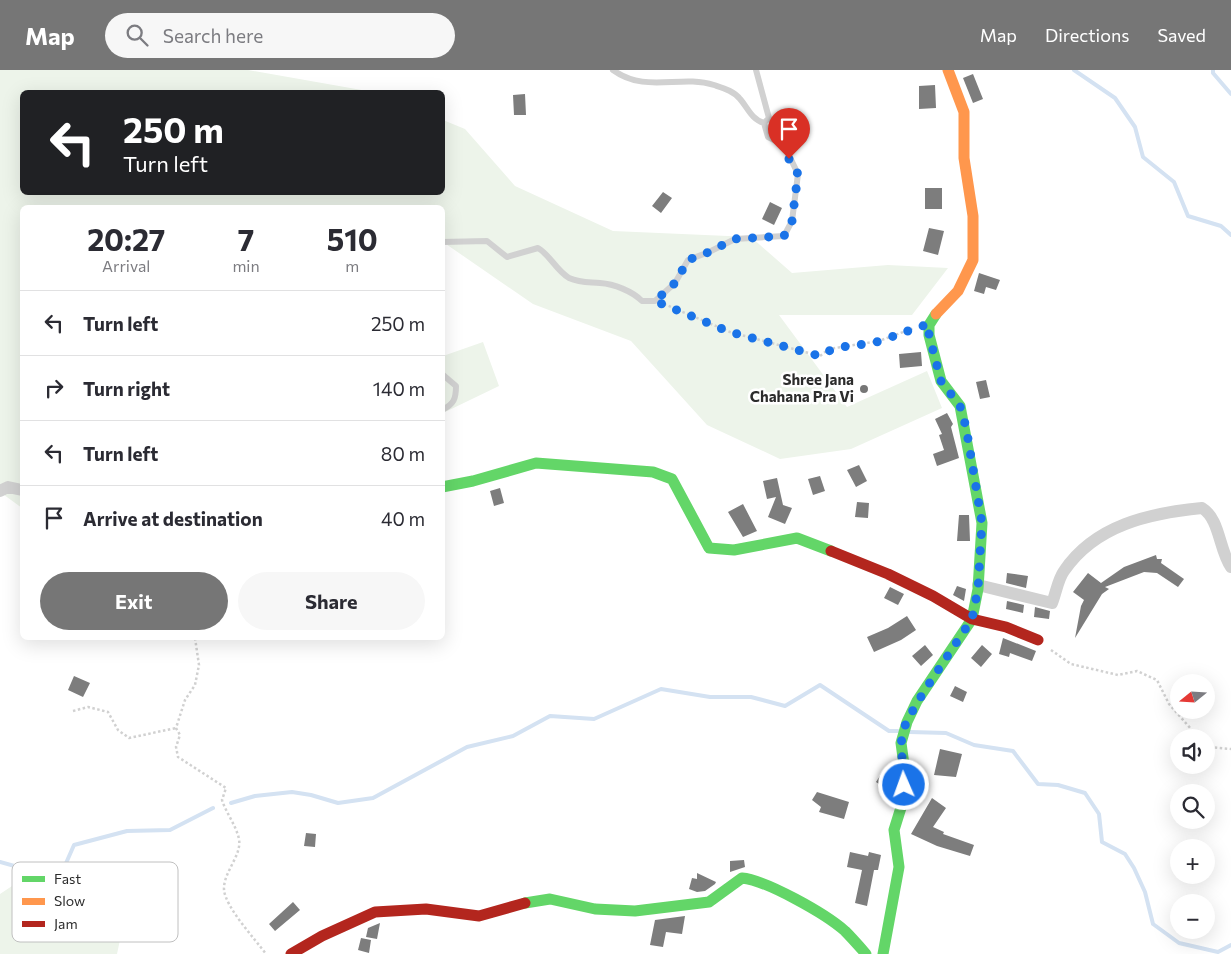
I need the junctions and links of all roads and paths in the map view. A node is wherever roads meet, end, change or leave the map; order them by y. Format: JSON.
{"nodes":[{"id":1,"x":613,"y":70,"type":"edge"},
{"id":2,"x":756,"y":70,"type":"edge"},
{"id":3,"x":948,"y":70,"type":"edge"},
{"id":4,"x":764,"y":123,"type":"junction"},
{"id":5,"x":445,"y":242,"type":"edge"},
{"id":6,"x":655,"y":301,"type":"junction"},
{"id":7,"x":929,"y":324,"type":"junction"},
{"id":8,"x":445,"y":377,"type":"edge"},
{"id":9,"x":445,"y":408,"type":"edge"},
{"id":10,"x":445,"y":487,"type":"edge"},
{"id":11,"x":20,"y":490,"type":"edge"},
{"id":12,"x":0,"y":491,"type":"edge"},
{"id":13,"x":1231,"y":567,"type":"edge"},
{"id":14,"x":978,"y":586,"type":"junction"},
{"id":15,"x":972,"y":619,"type":"junction"},
{"id":16,"x":195,"y":640,"type":"edge"},
{"id":17,"x":1038,"y":640,"type":"joint"},
{"id":18,"x":73,"y":711,"type":"dead end"},
{"id":19,"x":176,"y":728,"type":"junction"},
{"id":20,"x":1191,"y":729,"type":"edge"},
{"id":21,"x":1215,"y":747,"type":"edge"},
{"id":22,"x":1231,"y":749,"type":"edge"},
{"id":23,"x":266,"y":954,"type":"edge"},
{"id":24,"x":291,"y":954,"type":"edge"},
{"id":25,"x":866,"y":954,"type":"edge"},
{"id":26,"x":883,"y":954,"type":"edge"}],
"edges":[{"from":1,"to":4,"type":"lane"},
{"from":2,"to":4,"type":"lane"},
{"from":3,"to":7,"type":"street"},
{"from":4,"to":6,"type":"lane"},
{"from":5,"to":6,"type":"lane"},
{"from":6,"to":7,"type":"path"},
{"from":7,"to":14,"type":"street"},
{"from":8,"to":9,"type":"lane"},
{"from":10,"to":15,"type":"street"},
{"from":11,"to":12,"type":"street"},
{"from":13,"to":14,"type":"street"},
{"from":14,"to":15,"type":"street"},
{"from":15,"to":17,"type":"street"},
{"from":15,"to":26,"type":"street"},
{"from":16,"to":19,"type":"path"},
{"from":17,"to":20,"type":"path"},
{"from":18,"to":19,"type":"path"},
{"from":19,"to":23,"type":"path"},
{"from":21,"to":22,"type":"path"},
{"from":24,"to":25,"type":"street"}]}
